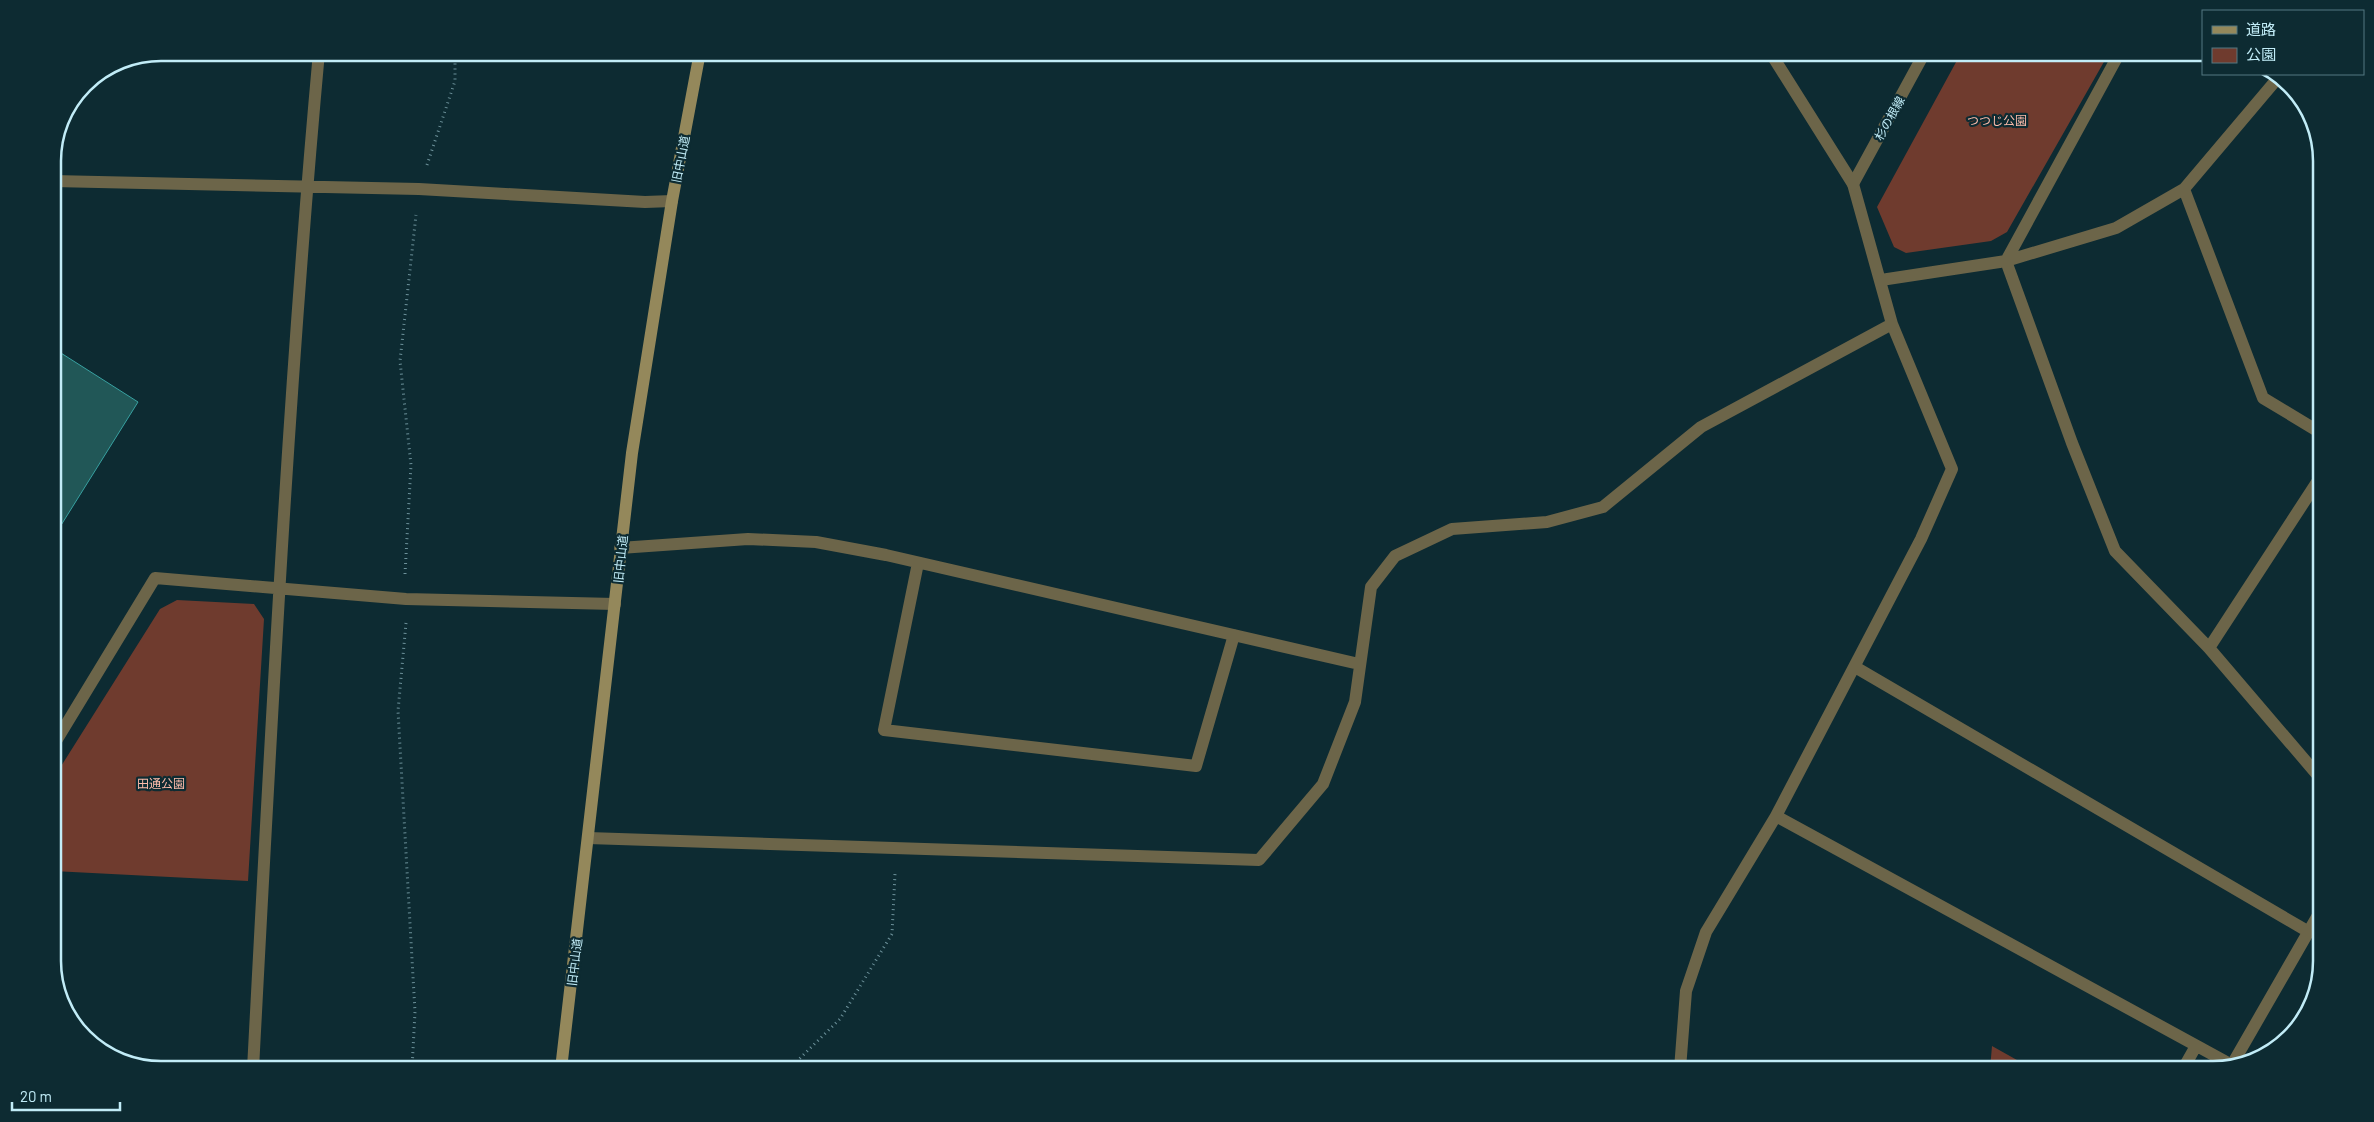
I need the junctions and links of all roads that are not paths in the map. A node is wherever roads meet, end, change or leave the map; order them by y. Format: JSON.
{"nodes":[{"id":1,"x":318,"y":61,"type":"edge"},
{"id":2,"x":698,"y":61,"type":"edge"},
{"id":3,"x":1776,"y":61,"type":"edge"},
{"id":4,"x":1920,"y":61,"type":"edge"},
{"id":5,"x":2115,"y":61,"type":"edge"},
{"id":6,"x":2274,"y":82,"type":"edge"},
{"id":7,"x":61,"y":181,"type":"edge"},
{"id":8,"x":1853,"y":184,"type":"junction"},
{"id":9,"x":306,"y":186,"type":"junction"},
{"id":10,"x":2184,"y":189,"type":"junction"},
{"id":11,"x":672,"y":201,"type":"junction"},
{"id":12,"x":2006,"y":261,"type":"junction"},
{"id":13,"x":1881,"y":280,"type":"junction"},
{"id":14,"x":1892,"y":324,"type":"junction"},
{"id":15,"x":2313,"y":428,"type":"edge"},
{"id":16,"x":2313,"y":488,"type":"edge"},
{"id":17,"x":620,"y":548,"type":"junction"},
{"id":18,"x":918,"y":563,"type":"junction"},
{"id":19,"x":279,"y":589,"type":"junction"},
{"id":20,"x":615,"y":604,"type":"junction"},
{"id":21,"x":1234,"y":635,"type":"junction"},
{"id":22,"x":2209,"y":648,"type":"junction"},
{"id":23,"x":1359,"y":664,"type":"junction"},
{"id":24,"x":1855,"y":667,"type":"junction"},
{"id":25,"x":61,"y":733,"type":"edge"},
{"id":26,"x":2313,"y":769,"type":"edge"},
{"id":27,"x":1776,"y":816,"type":"junction"},
{"id":28,"x":588,"y":838,"type":"junction"},
{"id":29,"x":2313,"y":925,"type":"edge"},
{"id":30,"x":2309,"y":932,"type":"junction"},
{"id":31,"x":2196,"y":1046,"type":"junction"},
{"id":32,"x":2236,"y":1058,"type":"edge"},
{"id":33,"x":2224,"y":1060,"type":"edge"},
{"id":34,"x":253,"y":1061,"type":"edge"},
{"id":35,"x":562,"y":1061,"type":"edge"},
{"id":36,"x":1681,"y":1061,"type":"edge"},
{"id":37,"x":2188,"y":1061,"type":"edge"}],
"edges":[{"from":1,"to":9,"type":"street"},
{"from":2,"to":11,"type":"main road","name":"旧中山道"},
{"from":3,"to":8,"type":"street"},
{"from":4,"to":8,"type":"street","name":"杉の根線"},
{"from":5,"to":12,"type":"street"},
{"from":6,"to":10,"type":"street"},
{"from":7,"to":9,"type":"street"},
{"from":8,"to":13,"type":"street"},
{"from":9,"to":11,"type":"street"},
{"from":9,"to":19,"type":"street"},
{"from":10,"to":12,"type":"street"},
{"from":10,"to":15,"type":"street"},
{"from":11,"to":17,"type":"main road","name":"旧中山道"},
{"from":12,"to":13,"type":"street"},
{"from":12,"to":22,"type":"street"},
{"from":13,"to":14,"type":"street"},
{"from":14,"to":23,"type":"street"},
{"from":14,"to":24,"type":"street"},
{"from":16,"to":22,"type":"street"},
{"from":17,"to":18,"type":"street"},
{"from":17,"to":20,"type":"main road","name":"旧中山道"},
{"from":18,"to":21,"type":"street"},
{"from":18,"to":21,"type":"street"},
{"from":19,"to":20,"type":"street"},
{"from":19,"to":25,"type":"street"},
{"from":19,"to":34,"type":"street"},
{"from":20,"to":28,"type":"main road","name":"旧中山道"},
{"from":21,"to":23,"type":"street"},
{"from":22,"to":26,"type":"street"},
{"from":23,"to":28,"type":"street"},
{"from":24,"to":27,"type":"street"},
{"from":24,"to":30,"type":"street"},
{"from":27,"to":31,"type":"street"},
{"from":27,"to":36,"type":"street"},
{"from":28,"to":35,"type":"main road","name":"旧中山道"},
{"from":29,"to":30,"type":"street"},
{"from":30,"to":32,"type":"street"},
{"from":31,"to":33,"type":"street"},
{"from":31,"to":37,"type":"street"}]}
